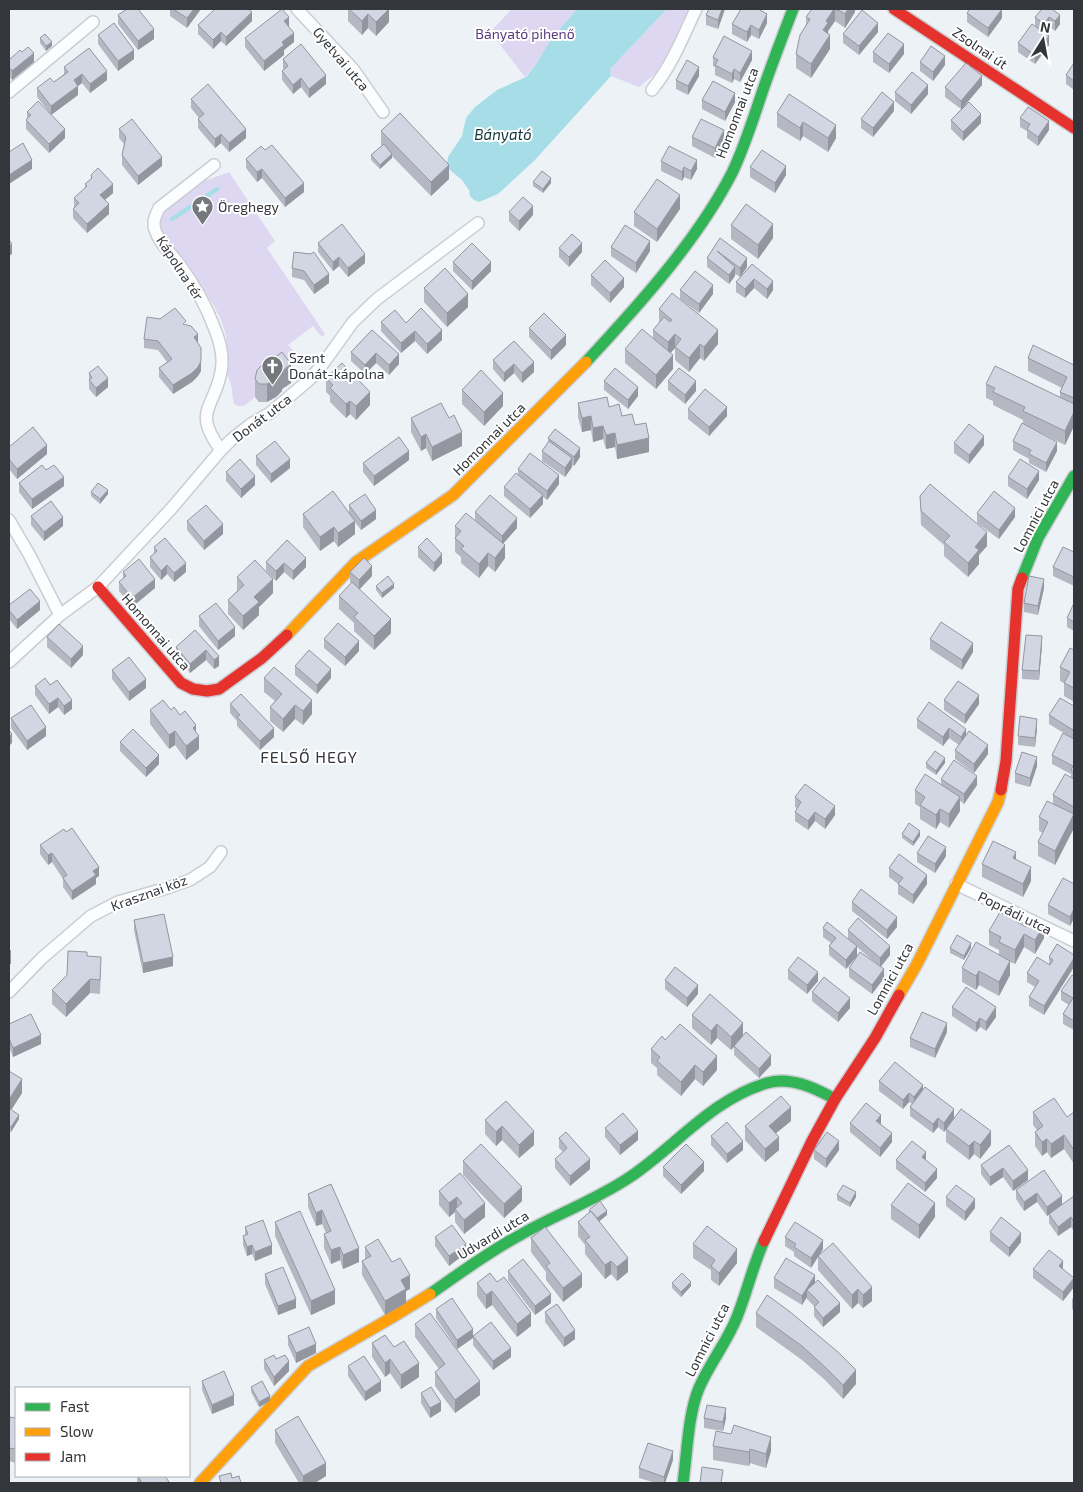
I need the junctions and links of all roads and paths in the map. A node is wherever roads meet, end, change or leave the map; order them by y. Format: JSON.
{"nodes":[{"id":1,"x":297,"y":9,"type":"edge"},
{"id":2,"x":696,"y":9,"type":"edge"},
{"id":3,"x":793,"y":9,"type":"edge"},
{"id":4,"x":894,"y":9,"type":"edge"},
{"id":5,"x":93,"y":22,"type":"dead end"},
{"id":6,"x":652,"y":90,"type":"dead end"},
{"id":7,"x":9,"y":92,"type":"edge"},
{"id":8,"x":383,"y":112,"type":"dead end"},
{"id":9,"x":1074,"y":128,"type":"edge"},
{"id":10,"x":214,"y":164,"type":"dead end"},
{"id":11,"x":478,"y":223,"type":"dead end"},
{"id":12,"x":221,"y":450,"type":"junction"},
{"id":13,"x":1074,"y":476,"type":"edge"},
{"id":14,"x":9,"y":520,"type":"edge"},
{"id":15,"x":98,"y":587,"type":"junction"},
{"id":16,"x":60,"y":615,"type":"junction"},
{"id":17,"x":9,"y":662,"type":"edge"},
{"id":18,"x":221,"y":852,"type":"dead end"},
{"id":19,"x":956,"y":884,"type":"junction"},
{"id":20,"x":1074,"y":941,"type":"edge"},
{"id":21,"x":9,"y":992,"type":"edge"},
{"id":22,"x":835,"y":1100,"type":"junction"},
{"id":23,"x":200,"y":1483,"type":"edge"},
{"id":24,"x":683,"y":1483,"type":"edge"}],
"edges":[{"from":1,"to":8,"type":"street","name":"Gyetvai utca"},
{"from":2,"to":6,"type":"street"},
{"from":3,"to":15,"type":"street","name":"Homonnai utca"},
{"from":4,"to":9,"type":"street","name":"Zsolnai út"},
{"from":5,"to":7,"type":"street"},
{"from":10,"to":12,"type":"street","name":"Kápolna tér"},
{"from":11,"to":12,"type":"street","name":"Donát utca"},
{"from":12,"to":15,"type":"street","name":"Donát utca"},
{"from":13,"to":19,"type":"street","name":"Lomnici utca"},
{"from":14,"to":16,"type":"street"},
{"from":15,"to":16,"type":"street","name":"Donát utca"},
{"from":16,"to":17,"type":"street","name":"Donát utca"},
{"from":18,"to":21,"type":"street","name":"Krasznai köz"},
{"from":19,"to":20,"type":"street","name":"Poprádi utca"},
{"from":19,"to":22,"type":"street","name":"Lomnici utca"},
{"from":22,"to":23,"type":"street","name":"Udvardi utca"},
{"from":22,"to":24,"type":"street","name":"Lomnici utca"}]}
